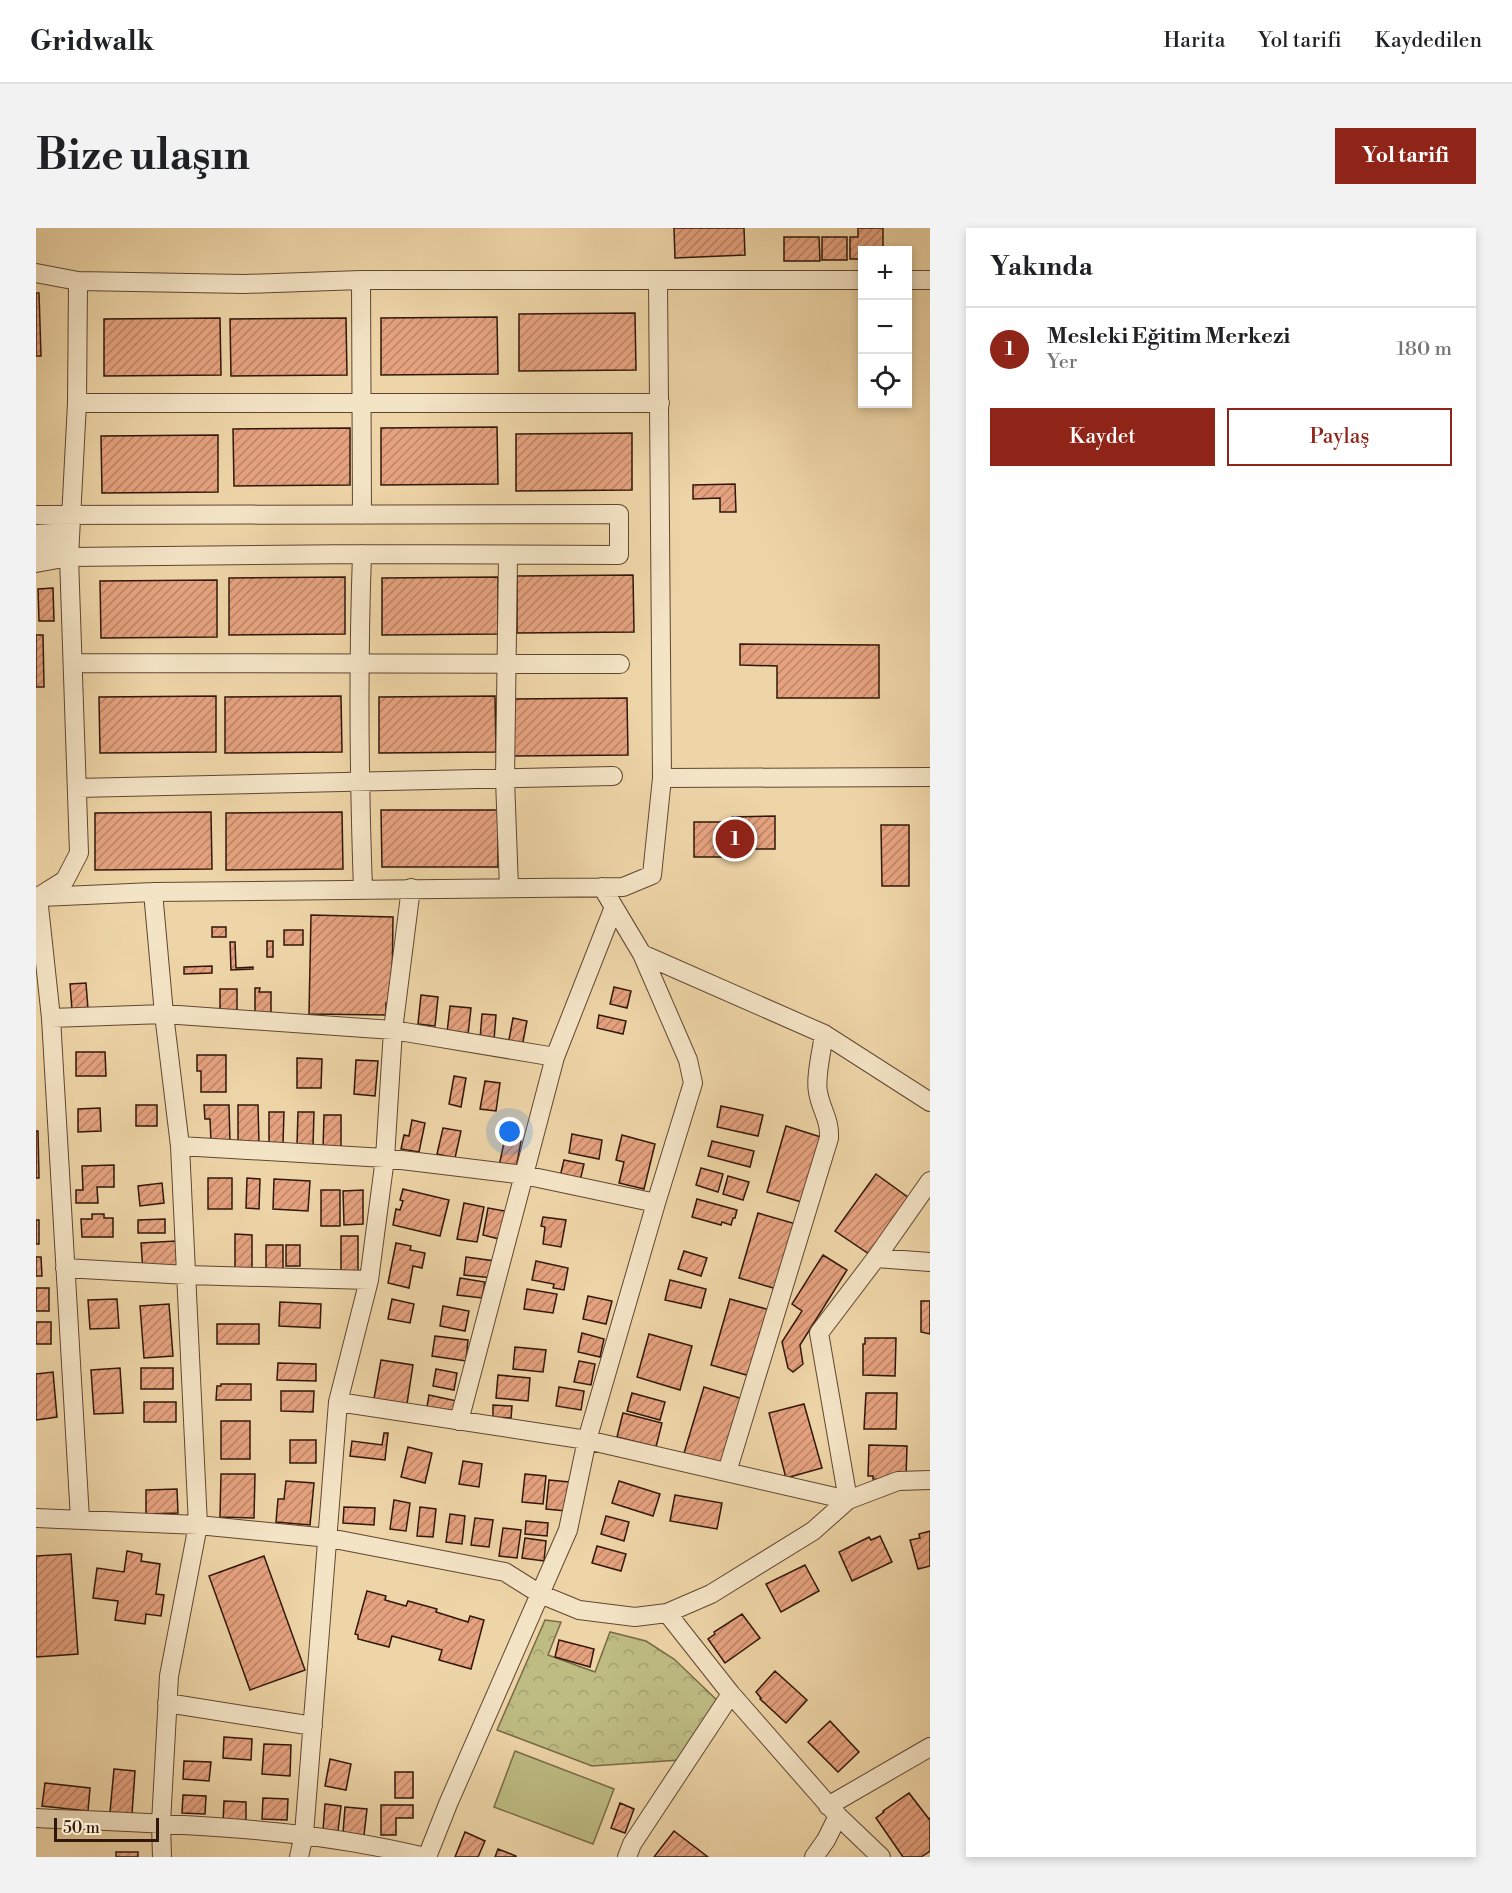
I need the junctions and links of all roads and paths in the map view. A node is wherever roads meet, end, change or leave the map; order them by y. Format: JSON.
{"nodes":[{"id":1,"x":36,"y":273,"type":"edge"},
{"id":2,"x":361,"y":280,"type":"junction"},
{"id":3,"x":658,"y":280,"type":"junction"},
{"id":4,"x":858,"y":280,"type":"edge"},
{"id":5,"x":912,"y":280,"type":"edge"},
{"id":6,"x":930,"y":280,"type":"edge"},
{"id":7,"x":78,"y":281,"type":"junction"},
{"id":8,"x":76,"y":403,"type":"junction"},
{"id":9,"x":363,"y":403,"type":"junction"},
{"id":10,"x":660,"y":403,"type":"junction"},
{"id":11,"x":36,"y":515,"type":"edge"},
{"id":12,"x":362,"y":515,"type":"junction"},
{"id":13,"x":36,"y":534,"type":"edge"},
{"id":14,"x":70,"y":538,"type":"junction"},
{"id":15,"x":36,"y":548,"type":"edge"},
{"id":16,"x":362,"y":554,"type":"junction"},
{"id":17,"x":508,"y":555,"type":"junction"},
{"id":18,"x":36,"y":563,"type":"edge"},
{"id":19,"x":73,"y":663,"type":"junction"},
{"id":20,"x":505,"y":663,"type":"junction"},
{"id":21,"x":358,"y":664,"type":"junction"},
{"id":22,"x":620,"y":664,"type":"dead end"},
{"id":23,"x":614,"y":776,"type":"dead end"},
{"id":24,"x":930,"y":777,"type":"edge"},
{"id":25,"x":662,"y":778,"type":"junction"},
{"id":26,"x":504,"y":779,"type":"junction"},
{"id":27,"x":359,"y":783,"type":"junction"},
{"id":28,"x":77,"y":788,"type":"junction"},
{"id":29,"x":602,"y":887,"type":"junction"},
{"id":30,"x":411,"y":888,"type":"junction"},
{"id":31,"x":509,"y":888,"type":"junction"},
{"id":32,"x":363,"y":889,"type":"junction"},
{"id":33,"x":153,"y":892,"type":"junction"},
{"id":34,"x":37,"y":897,"type":"edge"},
{"id":35,"x":614,"y":907,"type":"junction"},
{"id":36,"x":642,"y":954,"type":"junction"},
{"id":37,"x":164,"y":1014,"type":"junction"},
{"id":38,"x":51,"y":1018,"type":"junction"},
{"id":39,"x":393,"y":1030,"type":"junction"},
{"id":40,"x":824,"y":1034,"type":"junction"},
{"id":41,"x":555,"y":1057,"type":"junction"},
{"id":42,"x":930,"y":1102,"type":"edge"},
{"id":43,"x":180,"y":1146,"type":"junction"},
{"id":44,"x":385,"y":1158,"type":"junction"},
{"id":45,"x":524,"y":1175,"type":"junction"},
{"id":46,"x":930,"y":1181,"type":"edge"},
{"id":47,"x":656,"y":1203,"type":"junction"},
{"id":48,"x":876,"y":1258,"type":"junction"},
{"id":49,"x":930,"y":1262,"type":"edge"},
{"id":50,"x":65,"y":1268,"type":"junction"},
{"id":51,"x":187,"y":1275,"type":"junction"},
{"id":52,"x":369,"y":1280,"type":"junction"},
{"id":53,"x":338,"y":1402,"type":"junction"},
{"id":54,"x":459,"y":1421,"type":"junction"},
{"id":55,"x":587,"y":1440,"type":"junction"},
{"id":56,"x":727,"y":1472,"type":"junction"},
{"id":57,"x":930,"y":1480,"type":"edge"},
{"id":58,"x":848,"y":1500,"type":"junction"},
{"id":59,"x":36,"y":1518,"type":"edge"},
{"id":60,"x":80,"y":1519,"type":"junction"},
{"id":61,"x":198,"y":1526,"type":"junction"},
{"id":62,"x":329,"y":1538,"type":"junction"},
{"id":63,"x":540,"y":1594,"type":"junction"},
{"id":64,"x":667,"y":1613,"type":"junction"},
{"id":65,"x":731,"y":1694,"type":"junction"},
{"id":66,"x":167,"y":1703,"type":"junction"},
{"id":67,"x":313,"y":1726,"type":"junction"},
{"id":68,"x":930,"y":1748,"type":"edge"},
{"id":69,"x":833,"y":1811,"type":"junction"},
{"id":70,"x":36,"y":1818,"type":"edge"},
{"id":71,"x":161,"y":1823,"type":"junction"},
{"id":72,"x":304,"y":1834,"type":"junction"},
{"id":73,"x":162,"y":1857,"type":"edge"},
{"id":74,"x":299,"y":1857,"type":"edge"},
{"id":75,"x":426,"y":1857,"type":"edge"},
{"id":76,"x":627,"y":1857,"type":"edge"},
{"id":77,"x":814,"y":1857,"type":"edge"},
{"id":78,"x":881,"y":1857,"type":"edge"}],
"edges":[{"from":1,"to":7,"type":"street"},
{"from":2,"to":3,"type":"street"},
{"from":2,"to":7,"type":"street"},
{"from":2,"to":9,"type":"street"},
{"from":3,"to":4,"type":"street"},
{"from":3,"to":10,"type":"street"},
{"from":5,"to":6,"type":"street"},
{"from":7,"to":8,"type":"street"},
{"from":8,"to":9,"type":"street"},
{"from":8,"to":14,"type":"street"},
{"from":9,"to":10,"type":"street"},
{"from":9,"to":12,"type":"street"},
{"from":10,"to":25,"type":"street"},
{"from":11,"to":14,"type":"street"},
{"from":12,"to":14,"type":"street"},
{"from":12,"to":17,"type":"street"},
{"from":13,"to":14,"type":"street"},
{"from":14,"to":15,"type":"street"},
{"from":14,"to":16,"type":"street"},
{"from":14,"to":18,"type":"street"},
{"from":14,"to":19,"type":"street"},
{"from":16,"to":17,"type":"street"},
{"from":16,"to":21,"type":"street"},
{"from":17,"to":20,"type":"street"},
{"from":19,"to":21,"type":"street"},
{"from":19,"to":28,"type":"street"},
{"from":20,"to":21,"type":"street"},
{"from":20,"to":22,"type":"street"},
{"from":20,"to":26,"type":"street"},
{"from":21,"to":27,"type":"street"},
{"from":23,"to":26,"type":"street"},
{"from":24,"to":25,"type":"street"},
{"from":25,"to":29,"type":"street"},
{"from":26,"to":27,"type":"street"},
{"from":26,"to":31,"type":"street"},
{"from":27,"to":28,"type":"street"},
{"from":27,"to":32,"type":"street"},
{"from":28,"to":34,"type":"street"},
{"from":29,"to":31,"type":"street"},
{"from":29,"to":35,"type":"street"},
{"from":30,"to":31,"type":"street"},
{"from":30,"to":32,"type":"street"},
{"from":30,"to":39,"type":"street"},
{"from":32,"to":33,"type":"street"},
{"from":33,"to":34,"type":"street"},
{"from":33,"to":37,"type":"street"},
{"from":34,"to":38,"type":"street"},
{"from":35,"to":36,"type":"street"},
{"from":35,"to":41,"type":"street"},
{"from":36,"to":40,"type":"street"},
{"from":36,"to":47,"type":"street"},
{"from":37,"to":38,"type":"street"},
{"from":37,"to":39,"type":"street"},
{"from":37,"to":43,"type":"street"},
{"from":38,"to":50,"type":"street"},
{"from":39,"to":41,"type":"street"},
{"from":39,"to":44,"type":"street"},
{"from":40,"to":42,"type":"street"},
{"from":40,"to":56,"type":"street"},
{"from":41,"to":45,"type":"street"},
{"from":43,"to":44,"type":"street"},
{"from":43,"to":51,"type":"street"},
{"from":44,"to":45,"type":"street"},
{"from":44,"to":52,"type":"street"},
{"from":45,"to":47,"type":"street"},
{"from":45,"to":54,"type":"street"},
{"from":46,"to":48,"type":"street"},
{"from":47,"to":55,"type":"street"},
{"from":48,"to":49,"type":"street"},
{"from":48,"to":58,"type":"street"},
{"from":50,"to":51,"type":"street"},
{"from":50,"to":60,"type":"street"},
{"from":51,"to":52,"type":"street"},
{"from":51,"to":61,"type":"street"},
{"from":52,"to":53,"type":"street"},
{"from":53,"to":54,"type":"street"},
{"from":53,"to":62,"type":"street"},
{"from":54,"to":55,"type":"street"},
{"from":55,"to":56,"type":"street"},
{"from":55,"to":63,"type":"street"},
{"from":56,"to":58,"type":"street"},
{"from":57,"to":58,"type":"street"},
{"from":58,"to":64,"type":"street"},
{"from":59,"to":60,"type":"street"},
{"from":60,"to":61,"type":"street"},
{"from":61,"to":62,"type":"street"},
{"from":61,"to":66,"type":"street"},
{"from":62,"to":63,"type":"street"},
{"from":62,"to":67,"type":"street"},
{"from":63,"to":64,"type":"street"},
{"from":63,"to":75,"type":"street"},
{"from":64,"to":65,"type":"street"},
{"from":65,"to":69,"type":"street"},
{"from":65,"to":76,"type":"street"},
{"from":66,"to":67,"type":"street"},
{"from":66,"to":71,"type":"street"},
{"from":67,"to":72,"type":"street"},
{"from":68,"to":69,"type":"street"},
{"from":69,"to":77,"type":"street"},
{"from":69,"to":78,"type":"street"},
{"from":70,"to":71,"type":"street"},
{"from":71,"to":72,"type":"street"},
{"from":71,"to":73,"type":"street"},
{"from":72,"to":74,"type":"street"},
{"from":72,"to":75,"type":"street"}]}
